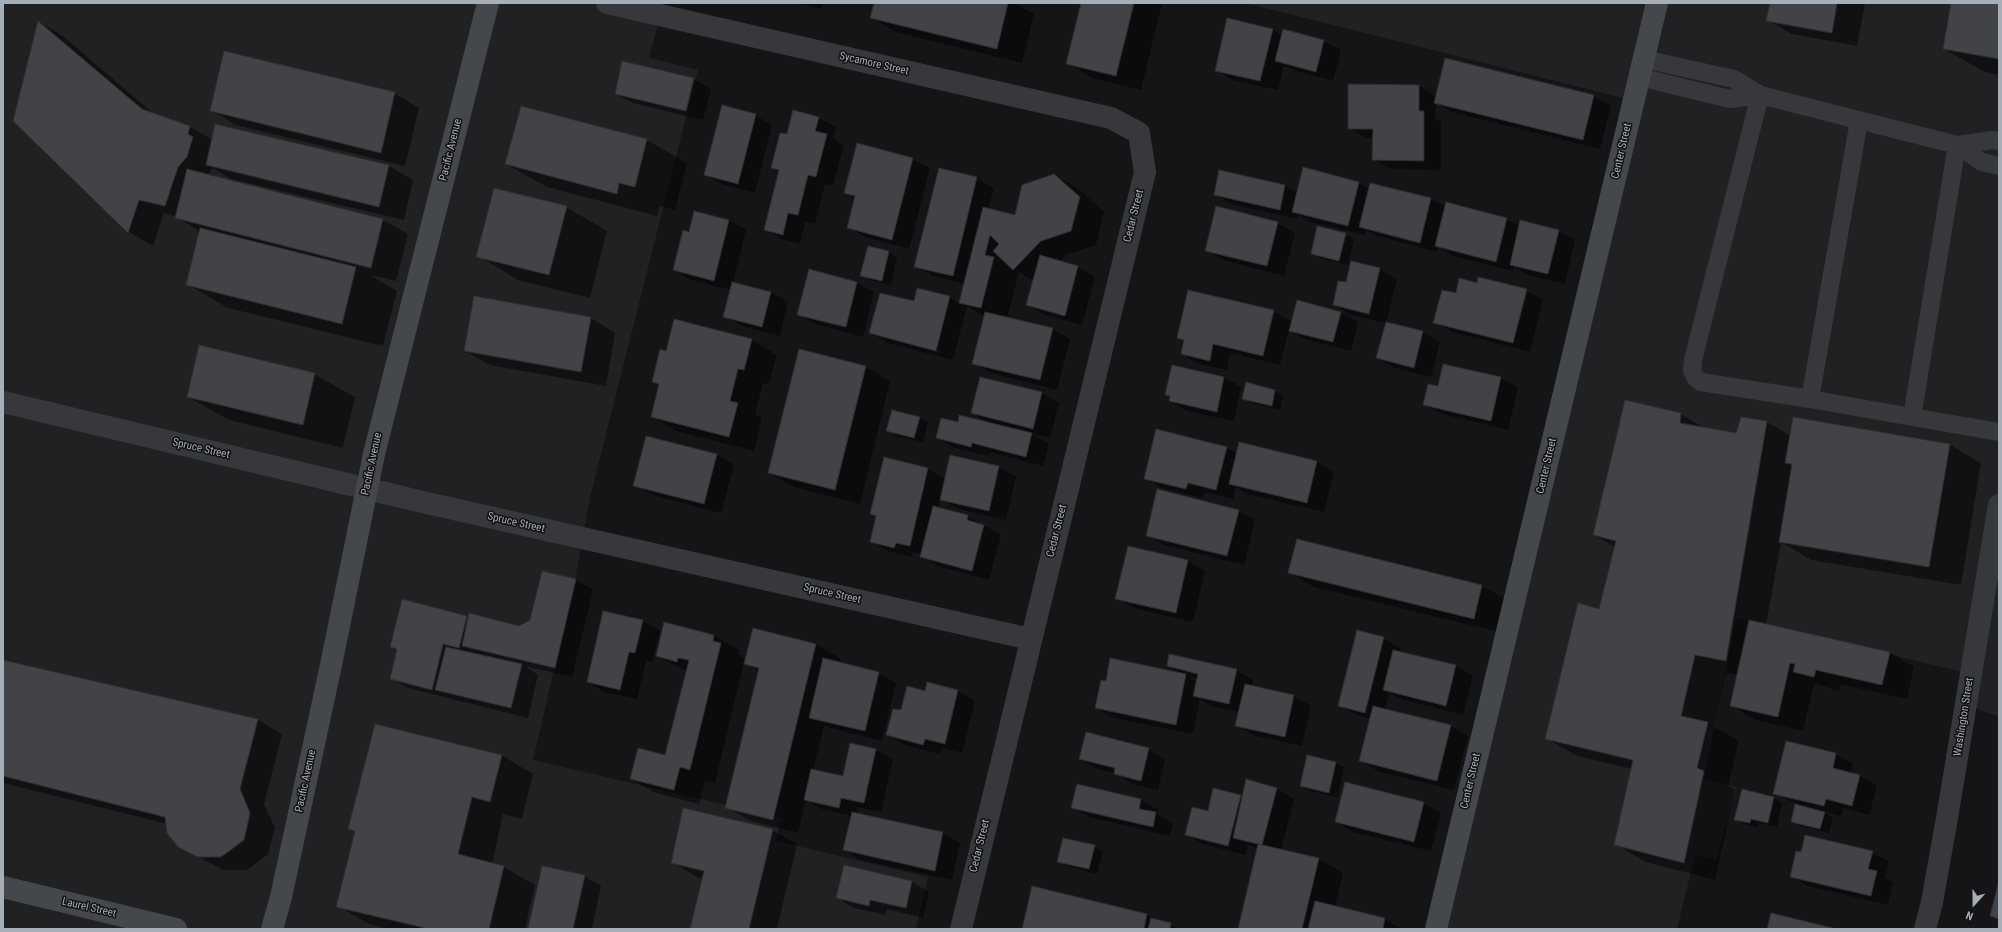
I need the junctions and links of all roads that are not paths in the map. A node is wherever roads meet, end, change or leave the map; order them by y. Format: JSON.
{"nodes":[{"id":1,"x":488,"y":3,"type":"edge"},
{"id":2,"x":607,"y":3,"type":"edge"},
{"id":3,"x":1657,"y":3,"type":"edge"},
{"id":4,"x":1642,"y":68,"type":"junction"},
{"id":5,"x":1760,"y":95,"type":"junction"},
{"id":6,"x":1860,"y":121,"type":"junction"},
{"id":7,"x":1139,"y":133,"type":"joint"},
{"id":8,"x":1999,"y":141,"type":"edge"},
{"id":9,"x":1958,"y":145,"type":"junction"},
{"id":10,"x":1999,"y":166,"type":"edge"},
{"id":11,"x":1810,"y":399,"type":"junction"},
{"id":12,"x":3,"y":402,"type":"edge"},
{"id":13,"x":1912,"y":417,"type":"junction"},
{"id":14,"x":1999,"y":432,"type":"edge"},
{"id":15,"x":366,"y":488,"type":"junction"},
{"id":16,"x":1999,"y":505,"type":"edge"},
{"id":17,"x":1030,"y":639,"type":"junction"},
{"id":18,"x":3,"y":887,"type":"edge"},
{"id":19,"x":176,"y":929,"type":"edge"},
{"id":20,"x":272,"y":929,"type":"edge"},
{"id":21,"x":960,"y":929,"type":"edge"},
{"id":22,"x":1436,"y":929,"type":"edge"},
{"id":23,"x":1925,"y":929,"type":"edge"}],
"edges":[{"from":1,"to":15,"type":"street","name":"Pacific Avenue"},
{"from":2,"to":7,"type":"street","name":"Sycamore Street"},
{"from":3,"to":4,"type":"street","name":"Center Street"},
{"from":4,"to":5,"type":"lane"},
{"from":4,"to":22,"type":"street","name":"Center Street"},
{"from":5,"to":6,"type":"lane"},
{"from":5,"to":11,"type":"lane"},
{"from":6,"to":9,"type":"lane"},
{"from":6,"to":11,"type":"lane"},
{"from":7,"to":17,"type":"street","name":"Cedar Street"},
{"from":8,"to":9,"type":"lane"},
{"from":9,"to":10,"type":"lane"},
{"from":9,"to":13,"type":"lane"},
{"from":11,"to":13,"type":"lane"},
{"from":12,"to":15,"type":"street","name":"Spruce Street"},
{"from":13,"to":14,"type":"lane"},
{"from":15,"to":17,"type":"street","name":"Spruce Street"},
{"from":15,"to":20,"type":"street","name":"Pacific Avenue"},
{"from":16,"to":23,"type":"street","name":"Washington Street"},
{"from":17,"to":21,"type":"street","name":"Cedar Street"},
{"from":18,"to":19,"type":"street","name":"Laurel Street"}]}
